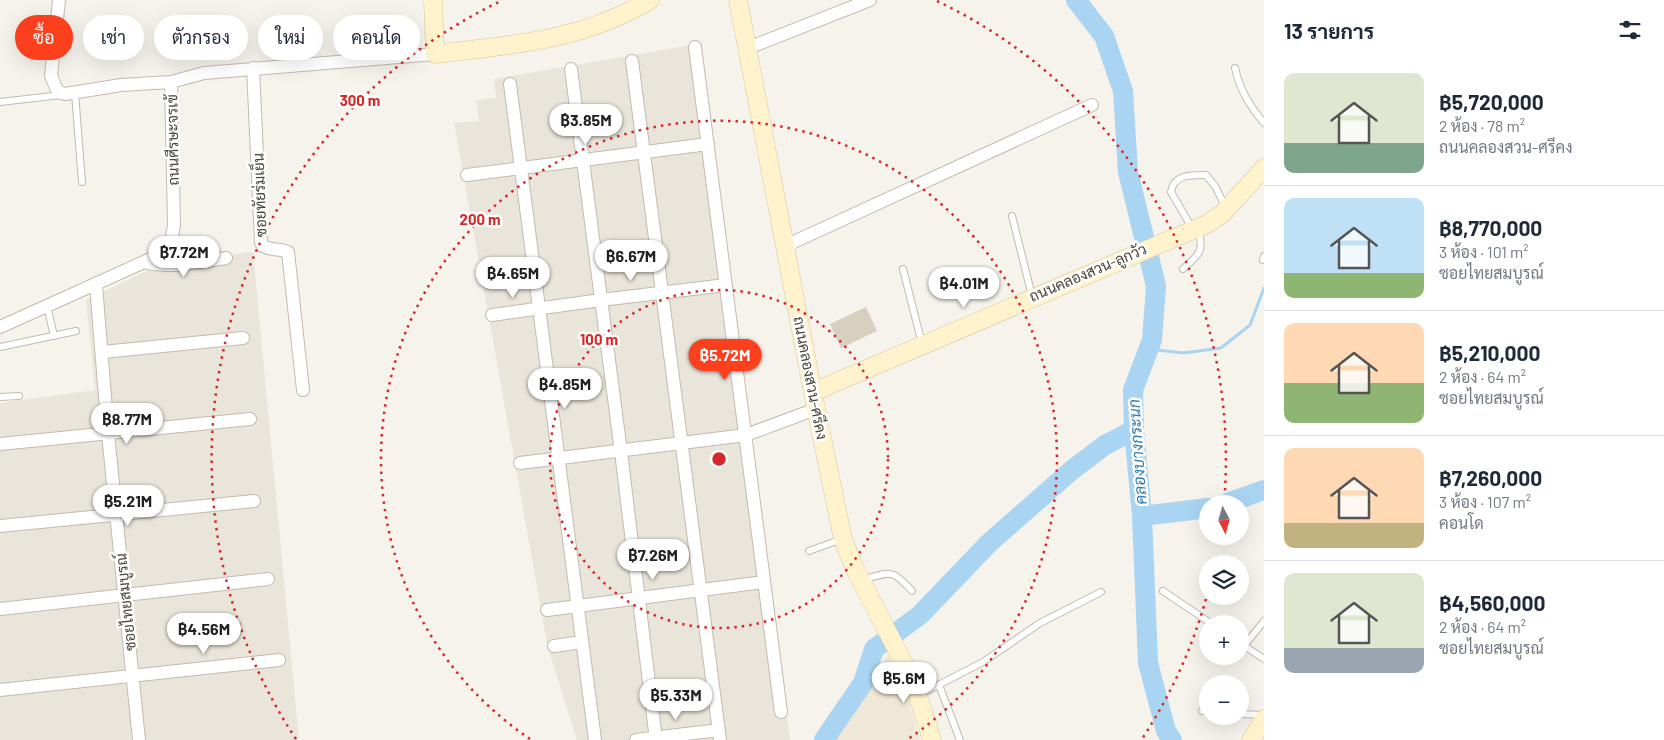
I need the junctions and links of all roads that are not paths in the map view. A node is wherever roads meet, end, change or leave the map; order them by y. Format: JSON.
{"nodes":[{"id":1,"x":58,"y":0,"type":"edge"},
{"id":2,"x":433,"y":0,"type":"edge"},
{"id":3,"x":650,"y":0,"type":"edge"},
{"id":4,"x":738,"y":0,"type":"edge"},
{"id":5,"x":870,"y":0,"type":"edge"},
{"id":6,"x":634,"y":5,"type":"edge"},
{"id":7,"x":695,"y":47,"type":"dead end"},
{"id":8,"x":748,"y":48,"type":"junction"},
{"id":9,"x":435,"y":54,"type":"junction"},
{"id":10,"x":632,"y":61,"type":"dead end"},
{"id":11,"x":254,"y":68,"type":"junction"},
{"id":12,"x":1236,"y":68,"type":"dead end"},
{"id":13,"x":571,"y":69,"type":"dead end"},
{"id":14,"x":172,"y":82,"type":"junction"},
{"id":15,"x":510,"y":84,"type":"dead end"},
{"id":16,"x":70,"y":94,"type":"junction"},
{"id":17,"x":0,"y":102,"type":"edge"},
{"id":18,"x":1092,"y":105,"type":"dead end"},
{"id":19,"x":1264,"y":124,"type":"edge"},
{"id":20,"x":708,"y":144,"type":"junction"},
{"id":21,"x":644,"y":152,"type":"junction"},
{"id":22,"x":583,"y":160,"type":"junction"},
{"id":23,"x":521,"y":168,"type":"junction"},
{"id":24,"x":467,"y":175,"type":"dead end"},
{"id":25,"x":1261,"y":175,"type":"edge"},
{"id":26,"x":82,"y":182,"type":"dead end"},
{"id":27,"x":1226,"y":209,"type":"junction"},
{"id":28,"x":1012,"y":216,"type":"dead end"},
{"id":29,"x":1195,"y":229,"type":"junction"},
{"id":30,"x":784,"y":246,"type":"junction"},
{"id":31,"x":1264,"y":256,"type":"edge"},
{"id":32,"x":226,"y":258,"type":"dead end"},
{"id":33,"x":1263,"y":260,"type":"edge"},
{"id":34,"x":144,"y":262,"type":"junction"},
{"id":35,"x":903,"y":269,"type":"dead end"},
{"id":36,"x":1183,"y":269,"type":"dead end"},
{"id":37,"x":96,"y":285,"type":"junction"},
{"id":38,"x":726,"y":285,"type":"junction"},
{"id":39,"x":662,"y":292,"type":"junction"},
{"id":40,"x":1032,"y":297,"type":"junction"},
{"id":41,"x":601,"y":300,"type":"junction"},
{"id":42,"x":47,"y":306,"type":"junction"},
{"id":43,"x":539,"y":309,"type":"junction"},
{"id":44,"x":492,"y":316,"type":"dead end"},
{"id":45,"x":0,"y":327,"type":"edge"},
{"id":46,"x":76,"y":331,"type":"dead end"},
{"id":47,"x":54,"y":336,"type":"junction"},
{"id":48,"x":243,"y":338,"type":"dead end"},
{"id":49,"x":922,"y":345,"type":"junction"},
{"id":50,"x":0,"y":347,"type":"edge"},
{"id":51,"x":103,"y":352,"type":"junction"},
{"id":52,"x":303,"y":390,"type":"dead end"},
{"id":53,"x":19,"y":396,"type":"dead end"},
{"id":54,"x":0,"y":397,"type":"edge"},
{"id":55,"x":814,"y":401,"type":"junction"},
{"id":56,"x":250,"y":419,"type":"dead end"},
{"id":57,"x":108,"y":434,"type":"junction"},
{"id":58,"x":746,"y":435,"type":"junction"},
{"id":59,"x":682,"y":443,"type":"junction"},
{"id":60,"x":0,"y":444,"type":"edge"},
{"id":61,"x":621,"y":452,"type":"junction"},
{"id":62,"x":557,"y":459,"type":"junction"},
{"id":63,"x":520,"y":463,"type":"dead end"},
{"id":64,"x":254,"y":501,"type":"dead end"},
{"id":65,"x":116,"y":514,"type":"junction"},
{"id":66,"x":0,"y":526,"type":"edge"},
{"id":67,"x":844,"y":539,"type":"junction"},
{"id":68,"x":809,"y":551,"type":"dead end"},
{"id":69,"x":268,"y":579,"type":"dead end"},
{"id":70,"x":861,"y":580,"type":"junction"},
{"id":71,"x":764,"y":582,"type":"junction"},
{"id":72,"x":701,"y":589,"type":"junction"},
{"id":73,"x":912,"y":591,"type":"dead end"},
{"id":74,"x":1163,"y":591,"type":"dead end"},
{"id":75,"x":1100,"y":592,"type":"dead end"},
{"id":76,"x":125,"y":595,"type":"junction"},
{"id":77,"x":638,"y":597,"type":"junction"},
{"id":78,"x":577,"y":606,"type":"junction"},
{"id":79,"x":0,"y":609,"type":"edge"},
{"id":80,"x":547,"y":610,"type":"dead end"},
{"id":81,"x":1199,"y":615,"type":"edge"},
{"id":82,"x":1264,"y":621,"type":"edge"},
{"id":83,"x":1249,"y":637,"type":"edge"},
{"id":84,"x":582,"y":642,"type":"junction"},
{"id":85,"x":554,"y":646,"type":"dead end"},
{"id":86,"x":1249,"y":649,"type":"edge"},
{"id":87,"x":1264,"y":659,"type":"edge"},
{"id":88,"x":279,"y":660,"type":"dead end"},
{"id":89,"x":133,"y":677,"type":"junction"},
{"id":90,"x":939,"y":685,"type":"junction"},
{"id":91,"x":0,"y":690,"type":"edge"},
{"id":92,"x":918,"y":695,"type":"junction"},
{"id":93,"x":781,"y":712,"type":"dead end"},
{"id":94,"x":1249,"y":715,"type":"edge"},
{"id":95,"x":1264,"y":717,"type":"edge"},
{"id":96,"x":719,"y":735,"type":"edge"},
{"id":97,"x":656,"y":739,"type":"edge"},
{"id":98,"x":139,"y":740,"type":"edge"},
{"id":99,"x":595,"y":740,"type":"edge"},
{"id":100,"x":636,"y":740,"type":"edge"},
{"id":101,"x":932,"y":740,"type":"edge"},
{"id":102,"x":960,"y":740,"type":"edge"},
{"id":103,"x":1251,"y":740,"type":"edge"}],
"edges":[{"from":1,"to":16,"type":"street"},
{"from":2,"to":9,"type":"street"},
{"from":3,"to":6,"type":"street"},
{"from":4,"to":8,"type":"street","name":"ถนนคลองสวน-ศรีคง"},
{"from":5,"to":8,"type":"street"},
{"from":6,"to":9,"type":"street"},
{"from":7,"to":20,"type":"street"},
{"from":8,"to":30,"type":"street","name":"ถนนคลองสวน-ศรีคง"},
{"from":9,"to":11,"type":"street","name":"ถนนศีรษะจรเข้"},
{"from":10,"to":21,"type":"street"},
{"from":11,"to":14,"type":"street","name":"ถนนศีรษะจรเข้"},
{"from":11,"to":52,"type":"street","name":"ซอยทัยร่มเย็น"},
{"from":12,"to":19,"type":"lane"},
{"from":13,"to":22,"type":"street"},
{"from":14,"to":16,"type":"street"},
{"from":14,"to":34,"type":"street","name":"ถนนศีรษะจรเข้"},
{"from":15,"to":23,"type":"street"},
{"from":16,"to":17,"type":"lane"},
{"from":16,"to":26,"type":"lane"},
{"from":18,"to":30,"type":"street"},
{"from":20,"to":21,"type":"street"},
{"from":20,"to":38,"type":"street"},
{"from":21,"to":22,"type":"street"},
{"from":21,"to":39,"type":"street"},
{"from":22,"to":23,"type":"street"},
{"from":22,"to":41,"type":"street"},
{"from":23,"to":24,"type":"street"},
{"from":23,"to":43,"type":"street"},
{"from":25,"to":27,"type":"street","name":"ถนนคลองสวน-ลูกวัว"},
{"from":27,"to":29,"type":"street","name":"ถนนคลองสวน-ลูกวัว"},
{"from":27,"to":29,"type":"lane"},
{"from":28,"to":40,"type":"lane"},
{"from":29,"to":36,"type":"lane"},
{"from":29,"to":40,"type":"street","name":"ถนนคลองสวน-ลูกวัว"},
{"from":30,"to":55,"type":"street","name":"ถนนคลองสวน-ศรีคง"},
{"from":31,"to":33,"type":"lane"},
{"from":32,"to":34,"type":"street"},
{"from":34,"to":37,"type":"street","name":"ถนนศีรษะจรเข้"},
{"from":35,"to":49,"type":"lane"},
{"from":37,"to":42,"type":"street","name":"ถนนศีรษะจรเข้"},
{"from":37,"to":51,"type":"street","name":"ซอยไทยสมบูรณ์"},
{"from":38,"to":39,"type":"street"},
{"from":38,"to":58,"type":"street"},
{"from":39,"to":41,"type":"street"},
{"from":39,"to":59,"type":"street"},
{"from":40,"to":49,"type":"street","name":"ถนนคลองสวน-ลูกวัว"},
{"from":41,"to":43,"type":"street"},
{"from":41,"to":61,"type":"street"},
{"from":42,"to":45,"type":"street","name":"ถนนศีรษะจรเข้"},
{"from":42,"to":47,"type":"lane"},
{"from":43,"to":44,"type":"street"},
{"from":43,"to":62,"type":"street"},
{"from":46,"to":47,"type":"lane"},
{"from":47,"to":50,"type":"lane"},
{"from":48,"to":51,"type":"street"},
{"from":49,"to":55,"type":"street","name":"ถนนคลองสวน-ลูกวัว"},
{"from":51,"to":57,"type":"street","name":"ซอยไทยสมบูรณ์"},
{"from":53,"to":54,"type":"lane"},
{"from":55,"to":58,"type":"street"},
{"from":55,"to":67,"type":"street","name":"ถนนคลองสวน-ศรีคง"},
{"from":56,"to":57,"type":"street"},
{"from":57,"to":60,"type":"street"},
{"from":57,"to":65,"type":"street","name":"ซอยไทยสมบูรณ์"},
{"from":58,"to":59,"type":"street"},
{"from":58,"to":71,"type":"street"},
{"from":59,"to":61,"type":"street"},
{"from":59,"to":72,"type":"street"},
{"from":61,"to":62,"type":"street"},
{"from":61,"to":77,"type":"street"},
{"from":62,"to":63,"type":"street"},
{"from":62,"to":78,"type":"street"},
{"from":64,"to":65,"type":"street"},
{"from":65,"to":66,"type":"street"},
{"from":65,"to":76,"type":"street","name":"ซอยไทยสมบูรณ์"},
{"from":67,"to":68,"type":"lane"},
{"from":67,"to":70,"type":"street","name":"ถนนคลองสวน-ศรีคง"},
{"from":69,"to":76,"type":"street"},
{"from":70,"to":73,"type":"lane"},
{"from":70,"to":92,"type":"street","name":"ถนนคลองสวน-ศรีคง"},
{"from":71,"to":72,"type":"street"},
{"from":71,"to":93,"type":"street"},
{"from":72,"to":77,"type":"street"},
{"from":72,"to":96,"type":"street"},
{"from":74,"to":81,"type":"lane"},
{"from":75,"to":90,"type":"lane"},
{"from":76,"to":79,"type":"street"},
{"from":76,"to":89,"type":"street","name":"ซอยไทยสมบูรณ์"},
{"from":77,"to":78,"type":"street"},
{"from":77,"to":97,"type":"street"},
{"from":78,"to":80,"type":"street"},
{"from":78,"to":84,"type":"street"},
{"from":82,"to":83,"type":"lane"},
{"from":84,"to":85,"type":"street"},
{"from":84,"to":99,"type":"street"},
{"from":86,"to":87,"type":"lane"},
{"from":88,"to":89,"type":"street"},
{"from":89,"to":91,"type":"street"},
{"from":89,"to":98,"type":"street","name":"ซอยไทยสมบูรณ์"},
{"from":90,"to":92,"type":"lane"},
{"from":90,"to":102,"type":"lane"},
{"from":92,"to":101,"type":"street","name":"ถนนคลองสวน-ศรีคง"},
{"from":94,"to":95,"type":"lane"},
{"from":95,"to":103,"type":"street"},
{"from":96,"to":97,"type":"street"},
{"from":97,"to":100,"type":"street"}]}
